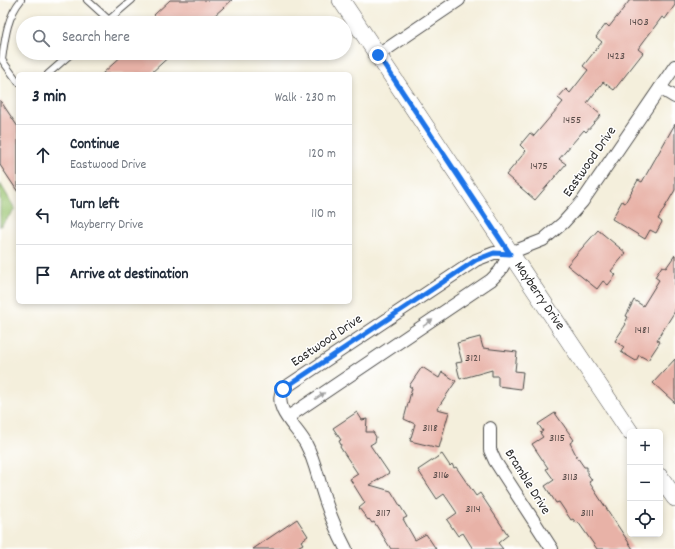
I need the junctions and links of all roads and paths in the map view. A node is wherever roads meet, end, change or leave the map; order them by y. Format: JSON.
{"nodes":[{"id":1,"x":21,"y":0,"type":"edge"},
{"id":2,"x":87,"y":0,"type":"edge"},
{"id":3,"x":132,"y":0,"type":"edge"},
{"id":4,"x":341,"y":0,"type":"edge"},
{"id":5,"x":459,"y":0,"type":"edge"},
{"id":6,"x":102,"y":16,"type":"edge"},
{"id":7,"x":113,"y":16,"type":"edge"},
{"id":8,"x":352,"y":16,"type":"edge"},
{"id":9,"x":352,"y":16,"type":"edge"},
{"id":10,"x":3,"y":35,"type":"edge"},
{"id":11,"x":378,"y":55,"type":"junction"},
{"id":12,"x":64,"y":60,"type":"edge"},
{"id":13,"x":675,"y":66,"type":"edge"},
{"id":14,"x":50,"y":72,"type":"edge"},
{"id":15,"x":16,"y":79,"type":"edge"},
{"id":16,"x":660,"y":88,"type":"junction"},
{"id":17,"x":675,"y":97,"type":"edge"},
{"id":18,"x":510,"y":254,"type":"junction"},
{"id":19,"x":288,"y":418,"type":"junction"},
{"id":20,"x":490,"y":428,"type":"dead end"},
{"id":21,"x":628,"y":429,"type":"edge"},
{"id":22,"x":663,"y":481,"type":"edge"},
{"id":23,"x":675,"y":498,"type":"edge"},
{"id":24,"x":346,"y":549,"type":"edge"},
{"id":25,"x":552,"y":549,"type":"edge"}],
"edges":[{"from":1,"to":10,"type":"lane"},
{"from":2,"to":6,"type":"lane"},
{"from":3,"to":7,"type":"lane"},
{"from":4,"to":8,"type":"main road","name":"Mayberry Drive"},
{"from":5,"to":11,"type":"street"},
{"from":9,"to":11,"type":"main road","name":"Mayberry Drive"},
{"from":10,"to":15,"type":"lane"},
{"from":11,"to":18,"type":"main road","name":"Mayberry Drive"},
{"from":12,"to":14,"type":"lane"},
{"from":13,"to":16,"type":"street","name":"Eastwood Drive"},
{"from":16,"to":17,"type":"street"},
{"from":16,"to":18,"type":"street","name":"Eastwood Drive"},
{"from":19,"to":18,"type":"street","one_way":true},
{"from":18,"to":19,"type":"street","name":"Eastwood Drive"},
{"from":18,"to":21,"type":"main road","name":"Mayberry Drive"},
{"from":19,"to":24,"type":"street","name":"Eastwood Drive"},
{"from":20,"to":25,"type":"street","name":"Bramble Drive"},
{"from":22,"to":23,"type":"main road"}]}
